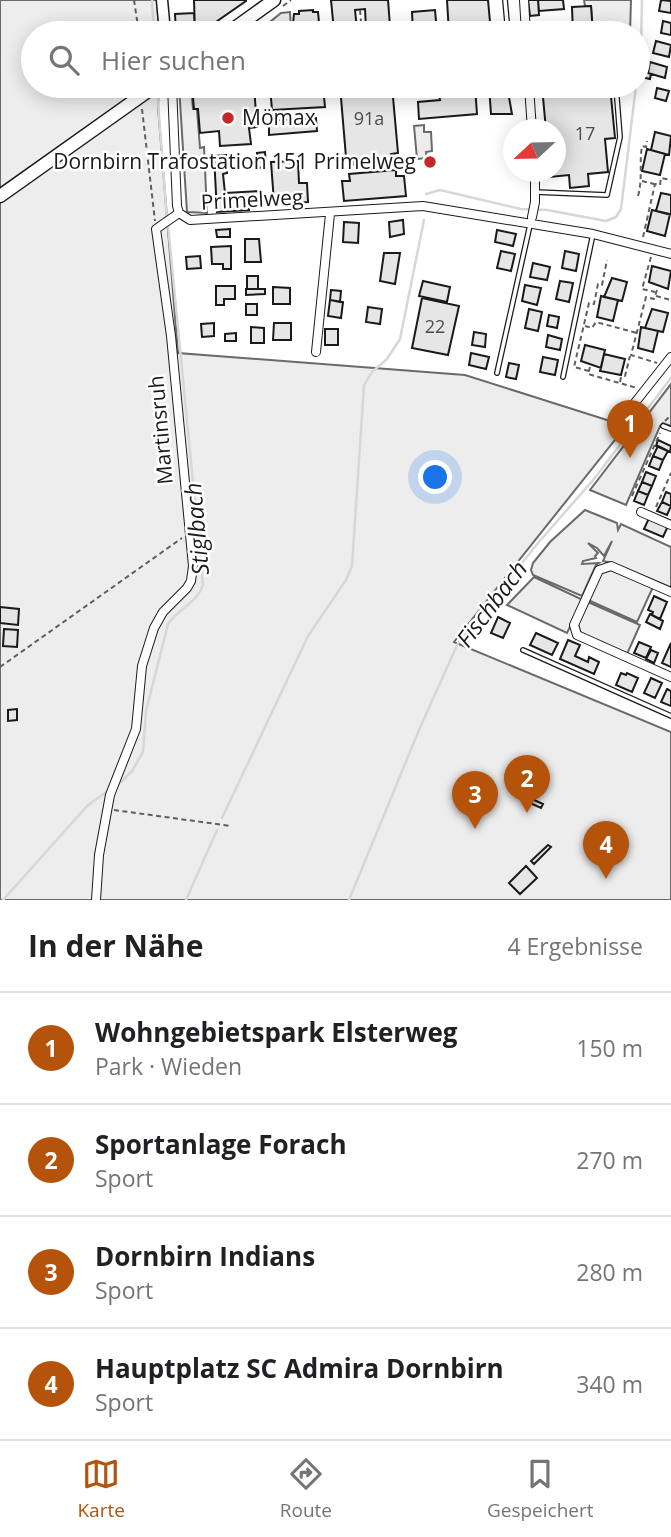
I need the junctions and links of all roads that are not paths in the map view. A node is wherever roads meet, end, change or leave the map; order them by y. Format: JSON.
{"nodes":[{"id":1,"x":162,"y":0,"type":"edge"},
{"id":2,"x":274,"y":0,"type":"edge"},
{"id":3,"x":505,"y":0,"type":"edge"},
{"id":4,"x":524,"y":0,"type":"edge"},
{"id":5,"x":164,"y":21,"type":"edge"},
{"id":6,"x":245,"y":21,"type":"edge"},
{"id":7,"x":507,"y":21,"type":"edge"},
{"id":8,"x":525,"y":21,"type":"edge"},
{"id":9,"x":138,"y":98,"type":"edge"},
{"id":10,"x":172,"y":98,"type":"edge"},
{"id":11,"x":530,"y":98,"type":"edge"},
{"id":12,"x":617,"y":98,"type":"edge"},
{"id":13,"x":531,"y":119,"type":"edge"},
{"id":14,"x":535,"y":182,"type":"edge"},
{"id":15,"x":0,"y":196,"type":"edge"},
{"id":16,"x":535,"y":197,"type":"junction"},
{"id":17,"x":330,"y":214,"type":"junction"},
{"id":18,"x":176,"y":216,"type":"junction"},
{"id":19,"x":531,"y":221,"type":"junction"},
{"id":20,"x":593,"y":234,"type":"junction"},
{"id":21,"x":671,"y":254,"type":"edge"},
{"id":22,"x":316,"y":352,"type":"dead end"},
{"id":23,"x":671,"y":357,"type":"edge"},
{"id":24,"x":497,"y":373,"type":"dead end"},
{"id":25,"x":563,"y":377,"type":"dead end"},
{"id":26,"x":622,"y":419,"type":"dead end"},
{"id":27,"x":663,"y":426,"type":"road end"},
{"id":28,"x":671,"y":429,"type":"edge"},
{"id":29,"x":641,"y":512,"type":"dead end"},
{"id":30,"x":671,"y":525,"type":"edge"},
{"id":31,"x":671,"y":592,"type":"edge"},
{"id":32,"x":523,"y":650,"type":"dead end"},
{"id":33,"x":671,"y":677,"type":"edge"},
{"id":34,"x":671,"y":716,"type":"edge"},
{"id":35,"x":96,"y":900,"type":"edge"}],
"edges":[{"from":1,"to":5,"type":"main road"},
{"from":2,"to":6,"type":"main road"},
{"from":3,"to":7,"type":"lane"},
{"from":4,"to":8,"type":"street"},
{"from":9,"to":15,"type":"main road"},
{"from":10,"to":18,"type":"street","name":"Primelweg"},
{"from":11,"to":13,"type":"street"},
{"from":12,"to":16,"type":"lane"},
{"from":14,"to":16,"type":"street"},
{"from":16,"to":19,"type":"street"},
{"from":17,"to":18,"type":"street","name":"Primelweg"},
{"from":17,"to":19,"type":"street","name":"Primelweg"},
{"from":17,"to":22,"type":"street","name":"Primelweg"},
{"from":18,"to":35,"type":"street","name":"Martinsruh"},
{"from":19,"to":20,"type":"street","name":"Primelweg"},
{"from":19,"to":24,"type":"lane"},
{"from":20,"to":21,"type":"street","name":"Primelweg"},
{"from":20,"to":25,"type":"lane"},
{"from":23,"to":26,"type":"street"},
{"from":27,"to":28,"type":"lane"},
{"from":29,"to":30,"type":"street"},
{"from":31,"to":33,"type":"street"},
{"from":32,"to":34,"type":"lane"}]}
